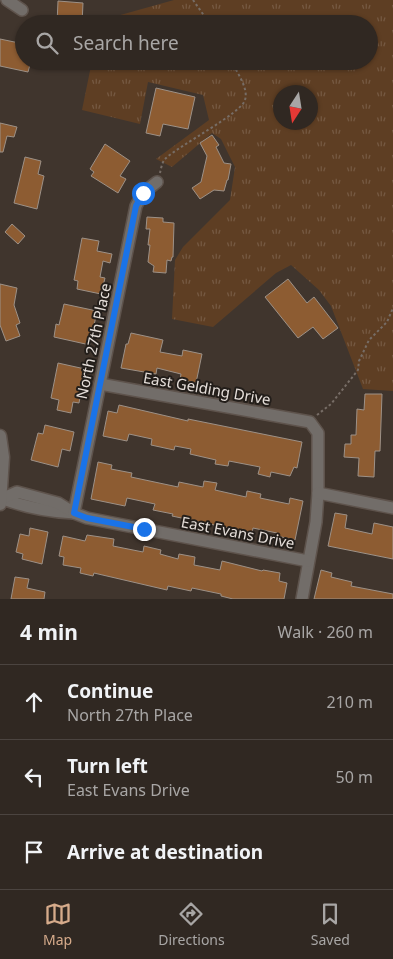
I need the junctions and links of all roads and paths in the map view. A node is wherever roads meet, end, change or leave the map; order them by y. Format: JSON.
{"nodes":[{"id":1,"x":7,"y":0,"type":"edge"},
{"id":2,"x":193,"y":0,"type":"edge"},
{"id":3,"x":22,"y":10,"type":"dead end"},
{"id":4,"x":204,"y":15,"type":"edge"},
{"id":5,"x":236,"y":70,"type":"edge"},
{"id":6,"x":157,"y":182,"type":"joint"},
{"id":7,"x":393,"y":308,"type":"edge"},
{"id":8,"x":100,"y":384,"type":"junction"},
{"id":9,"x":310,"y":422,"type":"junction"},
{"id":10,"x":0,"y":436,"type":"edge"},
{"id":11,"x":318,"y":493,"type":"junction"},
{"id":12,"x":0,"y":500,"type":"edge"},
{"id":13,"x":393,"y":508,"type":"edge"},
{"id":14,"x":74,"y":513,"type":"junction"},
{"id":15,"x":308,"y":562,"type":"junction"},
{"id":16,"x":302,"y":599,"type":"edge"}],
"edges":[{"from":1,"to":3,"type":"street"},
{"from":2,"to":4,"type":"path"},
{"from":5,"to":6,"type":"path"},
{"from":6,"to":8,"type":"street","name":"North 27th Place"},
{"from":7,"to":9,"type":"path"},
{"from":8,"to":9,"type":"street","name":"East Gelding Drive"},
{"from":8,"to":14,"type":"street","name":"North 27th Place"},
{"from":9,"to":11,"type":"street"},
{"from":10,"to":12,"type":"street"},
{"from":11,"to":13,"type":"street"},
{"from":11,"to":15,"type":"street"},
{"from":12,"to":14,"type":"street","name":"East Evans Drive"},
{"from":14,"to":15,"type":"street","name":"East Evans Drive"},
{"from":15,"to":16,"type":"street"}]}
